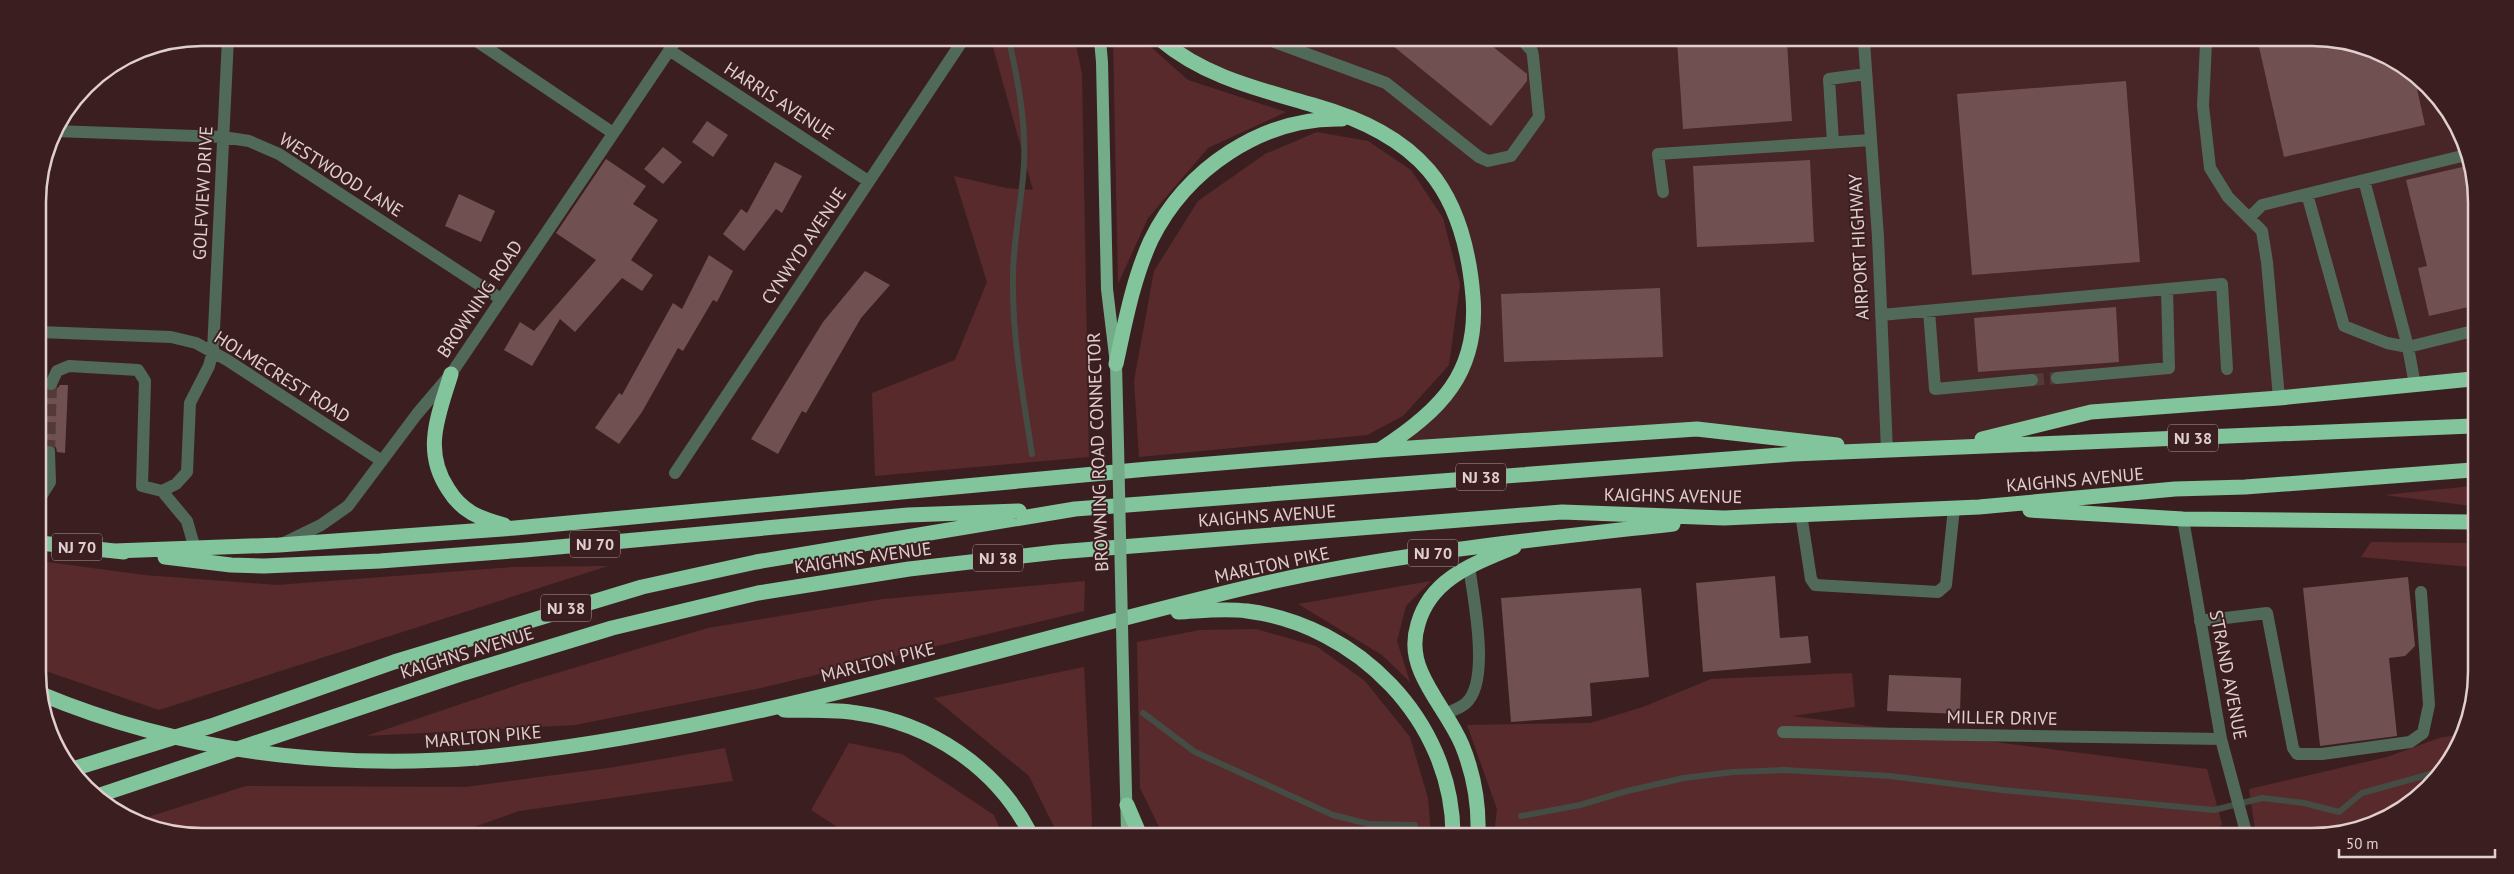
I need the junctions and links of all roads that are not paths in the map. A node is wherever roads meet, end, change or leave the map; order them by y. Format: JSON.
{"nodes":[{"id":1,"x":228,"y":46,"type":"edge"},
{"id":2,"x":484,"y":46,"type":"edge"},
{"id":3,"x":672,"y":46,"type":"edge"},
{"id":4,"x":959,"y":46,"type":"edge"},
{"id":5,"x":1101,"y":46,"type":"edge"},
{"id":6,"x":1170,"y":46,"type":"edge"},
{"id":7,"x":1285,"y":46,"type":"edge"},
{"id":8,"x":1528,"y":46,"type":"edge"},
{"id":9,"x":1864,"y":46,"type":"edge"},
{"id":10,"x":2206,"y":46,"type":"edge"},
{"id":11,"x":669,"y":50,"type":"junction"},
{"id":12,"x":1866,"y":74,"type":"junction"},
{"id":13,"x":1354,"y":119,"type":"junction"},
{"id":14,"x":63,"y":131,"type":"edge"},
{"id":15,"x":613,"y":133,"type":"junction"},
{"id":16,"x":223,"y":137,"type":"junction"},
{"id":17,"x":1871,"y":140,"type":"junction"},
{"id":18,"x":1834,"y":142,"type":"junction"},
{"id":19,"x":2460,"y":156,"type":"edge"},
{"id":20,"x":2364,"y":180,"type":"junction"},
{"id":21,"x":868,"y":181,"type":"junction"},
{"id":22,"x":1663,"y":192,"type":"dead end"},
{"id":23,"x":2307,"y":194,"type":"junction"},
{"id":24,"x":2249,"y":218,"type":"junction"},
{"id":25,"x":2167,"y":290,"type":"junction"},
{"id":26,"x":501,"y":299,"type":"junction"},
{"id":27,"x":1930,"y":311,"type":"junction"},
{"id":28,"x":1881,"y":315,"type":"junction"},
{"id":29,"x":47,"y":332,"type":"edge"},
{"id":30,"x":2468,"y":332,"type":"edge"},
{"id":31,"x":2408,"y":347,"type":"junction"},
{"id":32,"x":212,"y":351,"type":"junction"},
{"id":33,"x":1116,"y":364,"type":"junction"},
{"id":34,"x":2227,"y":369,"type":"dead end"},
{"id":35,"x":451,"y":374,"type":"junction"},
{"id":36,"x":2057,"y":378,"type":"tunnel mouth"},
{"id":37,"x":2468,"y":379,"type":"edge"},
{"id":38,"x":2032,"y":380,"type":"tunnel mouth"},
{"id":39,"x":51,"y":384,"type":"tunnel mouth"},
{"id":40,"x":2415,"y":385,"type":"junction"},
{"id":41,"x":2279,"y":398,"type":"junction"},
{"id":42,"x":2468,"y":421,"type":"edge"},
{"id":43,"x":2468,"y":426,"type":"edge"},
{"id":44,"x":2435,"y":427,"type":"junction"},
{"id":45,"x":1952,"y":447,"type":"junction"},
{"id":46,"x":1380,"y":450,"type":"junction"},
{"id":47,"x":1887,"y":451,"type":"junction"},
{"id":48,"x":49,"y":452,"type":"tunnel mouth"},
{"id":49,"x":382,"y":461,"type":"junction"},
{"id":50,"x":2468,"y":470,"type":"edge"},
{"id":51,"x":675,"y":473,"type":"dead end"},
{"id":52,"x":46,"y":488,"type":"edge"},
{"id":53,"x":162,"y":491,"type":"junction"},
{"id":54,"x":1979,"y":507,"type":"junction"},
{"id":55,"x":1954,"y":508,"type":"junction"},
{"id":56,"x":1075,"y":509,"type":"junction"},
{"id":57,"x":1801,"y":514,"type":"junction"},
{"id":58,"x":1724,"y":518,"type":"junction"},
{"id":59,"x":2184,"y":518,"type":"junction"},
{"id":60,"x":2468,"y":522,"type":"edge"},
{"id":61,"x":516,"y":528,"type":"junction"},
{"id":62,"x":1531,"y":539,"type":"junction"},
{"id":63,"x":46,"y":544,"type":"edge"},
{"id":64,"x":279,"y":545,"type":"junction"},
{"id":65,"x":195,"y":549,"type":"junction"},
{"id":66,"x":114,"y":551,"type":"junction"},
{"id":67,"x":1470,"y":566,"type":"junction"},
{"id":68,"x":2421,"y":592,"type":"dead end"},
{"id":69,"x":1147,"y":614,"type":"junction"},
{"id":70,"x":2200,"y":621,"type":"junction"},
{"id":71,"x":48,"y":697,"type":"edge"},
{"id":72,"x":765,"y":709,"type":"junction"},
{"id":73,"x":1445,"y":714,"type":"junction"},
{"id":74,"x":1783,"y":732,"type":"dead end"},
{"id":75,"x":2221,"y":739,"type":"junction"},
{"id":76,"x":79,"y":767,"type":"edge"},
{"id":77,"x":136,"y":784,"type":"junction"},
{"id":78,"x":105,"y":793,"type":"edge"},
{"id":79,"x":111,"y":798,"type":"edge"},
{"id":80,"x":1127,"y":805,"type":"junction"},
{"id":81,"x":1452,"y":827,"type":"edge"},
{"id":82,"x":1477,"y":827,"type":"edge"},
{"id":83,"x":2245,"y":827,"type":"edge"},
{"id":84,"x":1027,"y":828,"type":"edge"},
{"id":85,"x":1127,"y":828,"type":"edge"},
{"id":86,"x":1137,"y":828,"type":"edge"}],
"edges":[{"from":1,"to":16,"type":"street","name":"GOLFVIEW DRIVE"},
{"from":2,"to":15,"type":"street"},
{"from":3,"to":11,"type":"street","name":"BROWNING ROAD"},
{"from":4,"to":21,"type":"street","name":"CYNWYD AVENUE"},
{"from":5,"to":33,"type":"main road","name":"BROWNING ROAD CONNECTOR"},
{"from":6,"to":13,"type":"highway"},
{"from":7,"to":8,"type":"street"},
{"from":9,"to":12,"type":"street","name":"AIRPORT HIGHWAY"},
{"from":10,"to":24,"type":"street"},
{"from":11,"to":15,"type":"street","name":"BROWNING ROAD"},
{"from":11,"to":21,"type":"street","name":"HARRIS AVENUE"},
{"from":12,"to":17,"type":"street","name":"AIRPORT HIGHWAY"},
{"from":12,"to":18,"type":"street"},
{"from":13,"to":33,"type":"highway"},
{"from":13,"to":46,"type":"highway"},
{"from":14,"to":16,"type":"street","name":"WESTWOOD LANE"},
{"from":15,"to":26,"type":"street","name":"BROWNING ROAD"},
{"from":16,"to":26,"type":"street","name":"WESTWOOD LANE"},
{"from":16,"to":32,"type":"street","name":"GOLFVIEW DRIVE"},
{"from":17,"to":18,"type":"street"},
{"from":17,"to":28,"type":"street","name":"AIRPORT HIGHWAY"},
{"from":18,"to":22,"type":"street"},
{"from":19,"to":20,"type":"street"},
{"from":20,"to":23,"type":"street"},
{"from":20,"to":31,"type":"street"},
{"from":21,"to":51,"type":"street","name":"CYNWYD AVENUE"},
{"from":23,"to":24,"type":"street"},
{"from":23,"to":31,"type":"street"},
{"from":24,"to":41,"type":"street"},
{"from":25,"to":27,"type":"street"},
{"from":25,"to":34,"type":"street"},
{"from":25,"to":36,"type":"street"},
{"from":26,"to":35,"type":"street","name":"BROWNING ROAD"},
{"from":27,"to":28,"type":"street"},
{"from":27,"to":38,"type":"street"},
{"from":28,"to":47,"type":"street","name":"AIRPORT HIGHWAY"},
{"from":29,"to":32,"type":"street","name":"HOLMECREST ROAD"},
{"from":30,"to":31,"type":"street"},
{"from":31,"to":40,"type":"street"},
{"from":32,"to":49,"type":"street","name":"HOLMECREST ROAD"},
{"from":32,"to":53,"type":"street","name":"GOLFVIEW DRIVE"},
{"from":33,"to":80,"type":"main road","name":"BROWNING ROAD CONNECTOR","bridge":true},
{"from":35,"to":49,"type":"street","name":"BROWNING ROAD"},
{"from":35,"to":61,"type":"highway"},
{"from":37,"to":40,"type":"highway"},
{"from":39,"to":53,"type":"street"},
{"from":40,"to":41,"type":"highway"},
{"from":41,"to":45,"type":"highway"},
{"from":42,"to":44,"type":"highway","number":"NJ 38"},
{"from":43,"to":44,"type":"highway"},
{"from":44,"to":45,"type":"highway","name":"KAIGHNS AVENUE","number":"NJ 38"},
{"from":45,"to":47,"type":"highway","name":"KAIGHNS AVENUE","number":"NJ 38"},
{"from":46,"to":47,"type":"highway"},
{"from":46,"to":61,"type":"highway"},
{"from":47,"to":56,"type":"highway","name":"KAIGHNS AVENUE","number":"NJ 38"},
{"from":48,"to":52,"type":"street"},
{"from":49,"to":64,"type":"street","name":"BROWNING ROAD"},
{"from":50,"to":54,"type":"highway","name":"KAIGHNS AVENUE","number":"NJ 38"},
{"from":53,"to":65,"type":"street"},
{"from":54,"to":55,"type":"highway","name":"KAIGHNS AVENUE","number":"NJ 38"},
{"from":54,"to":59,"type":"highway"},
{"from":55,"to":57,"type":"highway","name":"KAIGHNS AVENUE","number":"NJ 38"},
{"from":55,"to":57,"type":"street"},
{"from":56,"to":66,"type":"highway","number":"NJ 70"},
{"from":56,"to":76,"type":"highway","name":"KAIGHNS AVENUE","number":"NJ 38"},
{"from":57,"to":58,"type":"highway","name":"KAIGHNS AVENUE","number":"NJ 38"},
{"from":58,"to":62,"type":"highway","name":"MARLTON PIKE","number":"NJ 70"},
{"from":58,"to":77,"type":"highway","name":"KAIGHNS AVENUE","number":"NJ 38"},
{"from":59,"to":60,"type":"highway"},
{"from":59,"to":70,"type":"street","name":"STRAND AVENUE"},
{"from":61,"to":64,"type":"highway"},
{"from":62,"to":67,"type":"highway"},
{"from":62,"to":69,"type":"highway","name":"MARLTON PIKE","number":"NJ 70"},
{"from":63,"to":66,"type":"highway","number":"NJ 70"},
{"from":64,"to":65,"type":"highway"},
{"from":65,"to":66,"type":"highway"},
{"from":67,"to":73,"type":"street"},
{"from":67,"to":73,"type":"highway"},
{"from":68,"to":70,"type":"street"},
{"from":69,"to":72,"type":"highway","name":"MARLTON PIKE","number":"NJ 70"},
{"from":69,"to":81,"type":"highway"},
{"from":70,"to":75,"type":"street","name":"STRAND AVENUE"},
{"from":71,"to":72,"type":"highway","name":"MARLTON PIKE","number":"NJ 70","bridge":true},
{"from":72,"to":84,"type":"highway"},
{"from":73,"to":82,"type":"highway"},
{"from":74,"to":75,"type":"street","name":"MILLER DRIVE"},
{"from":75,"to":83,"type":"street","name":"STRAND AVENUE"},
{"from":77,"to":78,"type":"highway","name":"KAIGHNS AVENUE","number":"NJ 38"},
{"from":77,"to":79,"type":"highway"},
{"from":80,"to":85,"type":"main road","name":"BROWNING ROAD CONNECTOR"},
{"from":80,"to":86,"type":"highway"}]}
